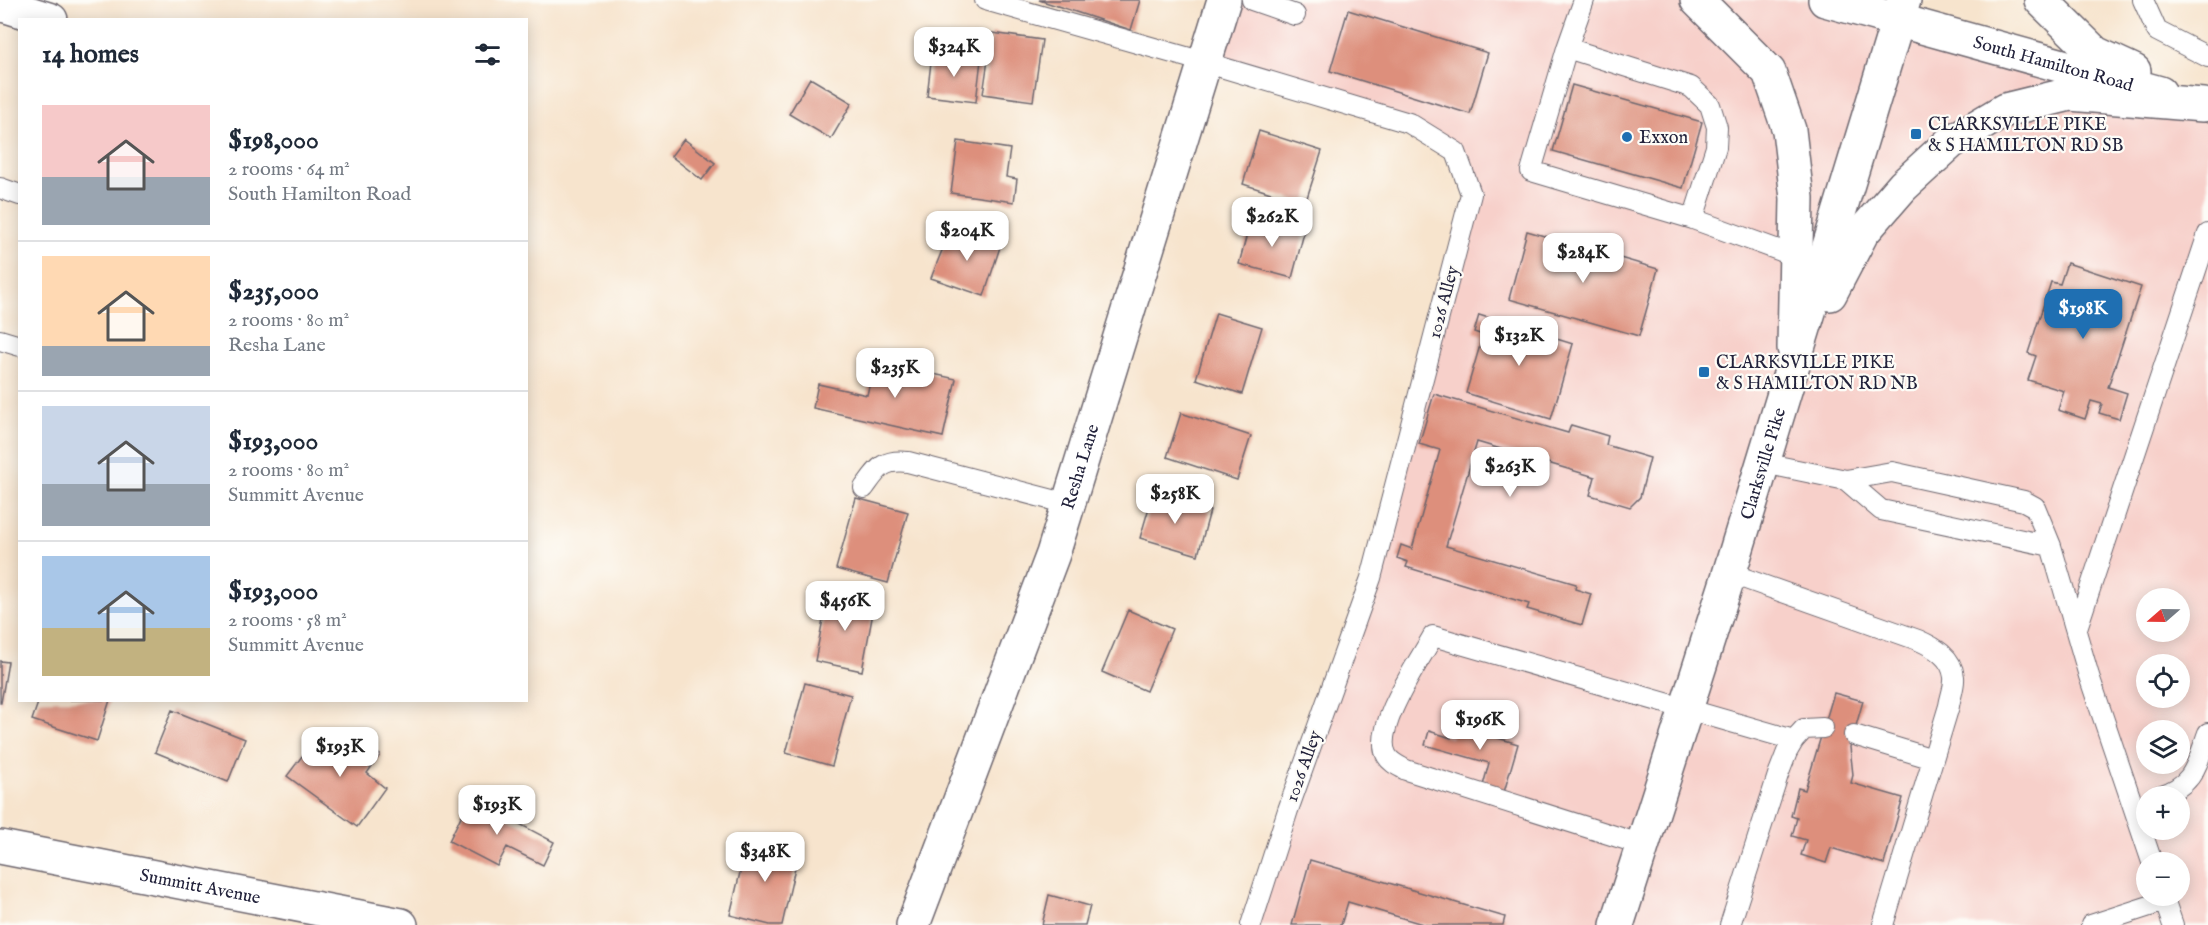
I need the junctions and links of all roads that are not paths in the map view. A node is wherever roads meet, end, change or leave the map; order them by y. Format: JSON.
{"nodes":[{"id":1,"x":985,"y":0,"type":"edge"},
{"id":2,"x":1224,"y":0,"type":"edge"},
{"id":3,"x":1252,"y":0,"type":"edge"},
{"id":4,"x":1584,"y":0,"type":"edge"},
{"id":5,"x":1697,"y":0,"type":"edge"},
{"id":6,"x":1825,"y":0,"type":"edge"},
{"id":7,"x":2041,"y":0,"type":"edge"},
{"id":8,"x":2143,"y":0,"type":"edge"},
{"id":9,"x":0,"y":4,"type":"edge"},
{"id":10,"x":1901,"y":10,"type":"edge"},
{"id":11,"x":1295,"y":15,"type":"dead end"},
{"id":12,"x":45,"y":18,"type":"edge"},
{"id":13,"x":1567,"y":48,"type":"junction"},
{"id":14,"x":2208,"y":57,"type":"edge"},
{"id":15,"x":1204,"y":62,"type":"junction"},
{"id":16,"x":2205,"y":105,"type":"edge"},
{"id":17,"x":0,"y":188,"type":"edge"},
{"id":18,"x":18,"y":194,"type":"edge"},
{"id":19,"x":1694,"y":219,"type":"junction"},
{"id":20,"x":2208,"y":234,"type":"edge"},
{"id":21,"x":1795,"y":256,"type":"junction"},
{"id":22,"x":0,"y":340,"type":"edge"},
{"id":23,"x":18,"y":345,"type":"edge"},
{"id":24,"x":1794,"y":362,"type":"junction"},
{"id":25,"x":1763,"y":463,"type":"junction"},
{"id":26,"x":1846,"y":480,"type":"junction"},
{"id":27,"x":864,"y":488,"type":"dead end"},
{"id":28,"x":1068,"y":504,"type":"junction"},
{"id":29,"x":2051,"y":546,"type":"junction"},
{"id":30,"x":1729,"y":573,"type":"junction"},
{"id":31,"x":2076,"y":631,"type":"junction"},
{"id":32,"x":1686,"y":708,"type":"junction"},
{"id":33,"x":1823,"y":728,"type":"dead end"},
{"id":34,"x":2208,"y":733,"type":"edge"},
{"id":35,"x":1854,"y":735,"type":"dead end"},
{"id":36,"x":1794,"y":740,"type":"junction"},
{"id":37,"x":1933,"y":759,"type":"junction"},
{"id":38,"x":2181,"y":786,"type":"edge"},
{"id":39,"x":2136,"y":793,"type":"edge"},
{"id":40,"x":1643,"y":845,"type":"junction"},
{"id":41,"x":0,"y":847,"type":"edge"},
{"id":42,"x":2142,"y":906,"type":"edge"},
{"id":43,"x":2167,"y":906,"type":"edge"},
{"id":44,"x":401,"y":925,"type":"edge"},
{"id":45,"x":913,"y":925,"type":"edge"},
{"id":46,"x":1251,"y":925,"type":"edge"},
{"id":47,"x":1617,"y":925,"type":"edge"},
{"id":48,"x":1730,"y":925,"type":"edge"},
{"id":49,"x":1883,"y":925,"type":"edge"},
{"id":50,"x":2091,"y":925,"type":"edge"},
{"id":51,"x":2173,"y":925,"type":"edge"}],
"edges":[{"from":1,"to":15,"type":"lane","name":"1026 Alley"},
{"from":2,"to":15,"type":"main road","name":"Resha Lane"},
{"from":3,"to":11,"type":"lane"},
{"from":4,"to":13,"type":"lane"},
{"from":5,"to":21,"type":"main road"},
{"from":6,"to":10,"type":"main road","name":"South Hamilton Road"},
{"from":7,"to":16,"type":"main road"},
{"from":8,"to":14,"type":"lane"},
{"from":9,"to":12,"type":"main road"},
{"from":10,"to":16,"type":"main road","name":"South Hamilton Road"},
{"from":10,"to":24,"type":"main road","name":"Clarksville Pike"},
{"from":13,"to":19,"type":"lane"},
{"from":13,"to":19,"type":"lane"},
{"from":15,"to":28,"type":"main road","name":"Resha Lane"},
{"from":15,"to":46,"type":"lane","name":"1026 Alley"},
{"from":16,"to":24,"type":"main road"},
{"from":17,"to":18,"type":"lane"},
{"from":19,"to":21,"type":"lane"},
{"from":20,"to":31,"type":"lane"},
{"from":21,"to":24,"type":"main road"},
{"from":22,"to":23,"type":"lane"},
{"from":24,"to":25,"type":"main road","name":"Clarksville Pike"},
{"from":25,"to":26,"type":"lane"},
{"from":25,"to":30,"type":"main road","name":"Clarksville Pike"},
{"from":26,"to":29,"type":"lane"},
{"from":26,"to":29,"type":"lane"},
{"from":27,"to":28,"type":"lane"},
{"from":28,"to":45,"type":"main road","name":"Resha Lane"},
{"from":29,"to":31,"type":"lane"},
{"from":30,"to":32,"type":"main road","name":"Clarksville Pike"},
{"from":30,"to":37,"type":"lane"},
{"from":31,"to":39,"type":"lane"},
{"from":32,"to":36,"type":"lane"},
{"from":32,"to":40,"type":"main road","name":"Clarksville Pike"},
{"from":32,"to":40,"type":"lane"},
{"from":33,"to":36,"type":"lane"},
{"from":34,"to":38,"type":"lane"},
{"from":35,"to":37,"type":"lane"},
{"from":36,"to":48,"type":"lane"},
{"from":37,"to":49,"type":"lane"},
{"from":40,"to":47,"type":"main road","name":"Clarksville Pike"},
{"from":41,"to":44,"type":"main road","name":"Summitt Avenue"},
{"from":42,"to":50,"type":"lane"},
{"from":43,"to":51,"type":"lane"}]}
